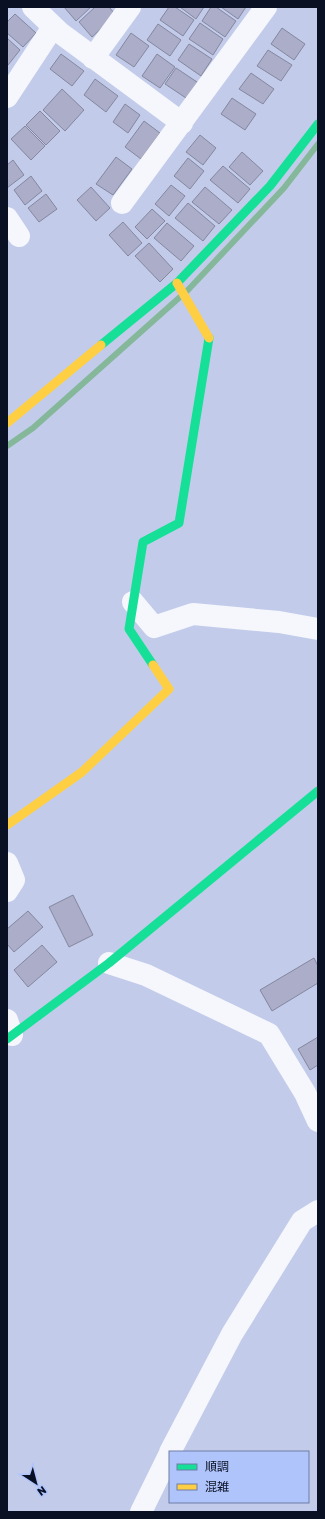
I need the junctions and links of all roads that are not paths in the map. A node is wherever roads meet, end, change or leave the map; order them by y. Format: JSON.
{"nodes":[{"id":1,"x":33,"y":7,"type":"edge"},
{"id":2,"x":130,"y":7,"type":"edge"},
{"id":3,"x":266,"y":7,"type":"edge"},
{"id":4,"x":53,"y":27,"type":"junction"},
{"id":5,"x":93,"y":58,"type":"junction"},
{"id":6,"x":7,"y":97,"type":"edge"},
{"id":7,"x":182,"y":123,"type":"junction"},
{"id":8,"x":318,"y":124,"type":"edge"},
{"id":9,"x":122,"y":204,"type":"dead end"},
{"id":10,"x":7,"y":218,"type":"edge"},
{"id":11,"x":19,"y":236,"type":"dead end"},
{"id":12,"x":177,"y":283,"type":"junction"},
{"id":13,"x":7,"y":423,"type":"edge"},
{"id":14,"x":133,"y":602,"type":"junction"},
{"id":15,"x":318,"y":629,"type":"edge"},
{"id":16,"x":318,"y":791,"type":"edge"},
{"id":17,"x":7,"y":825,"type":"edge"},
{"id":18,"x":7,"y":863,"type":"edge"},
{"id":19,"x":7,"y":891,"type":"edge"},
{"id":20,"x":109,"y":963,"type":"junction"},
{"id":21,"x":9,"y":1032,"type":"edge"},
{"id":22,"x":318,"y":1121,"type":"edge"},
{"id":23,"x":318,"y":1211,"type":"edge"},
{"id":24,"x":171,"y":1451,"type":"edge"},
{"id":25,"x":169,"y":1454,"type":"edge"},
{"id":26,"x":141,"y":1512,"type":"edge"}],
"edges":[{"from":1,"to":4,"type":"street"},
{"from":2,"to":5,"type":"street"},
{"from":3,"to":7,"type":"street"},
{"from":4,"to":5,"type":"street"},
{"from":4,"to":6,"type":"street"},
{"from":5,"to":7,"type":"street"},
{"from":7,"to":9,"type":"street"},
{"from":8,"to":12,"type":"street"},
{"from":10,"to":11,"type":"street"},
{"from":12,"to":13,"type":"street"},
{"from":12,"to":14,"type":"street"},
{"from":14,"to":15,"type":"street"},
{"from":14,"to":17,"type":"street"},
{"from":16,"to":20,"type":"street"},
{"from":18,"to":19,"type":"street"},
{"from":20,"to":21,"type":"street"},
{"from":20,"to":22,"type":"street"},
{"from":23,"to":24,"type":"street"},
{"from":25,"to":26,"type":"street"}]}
